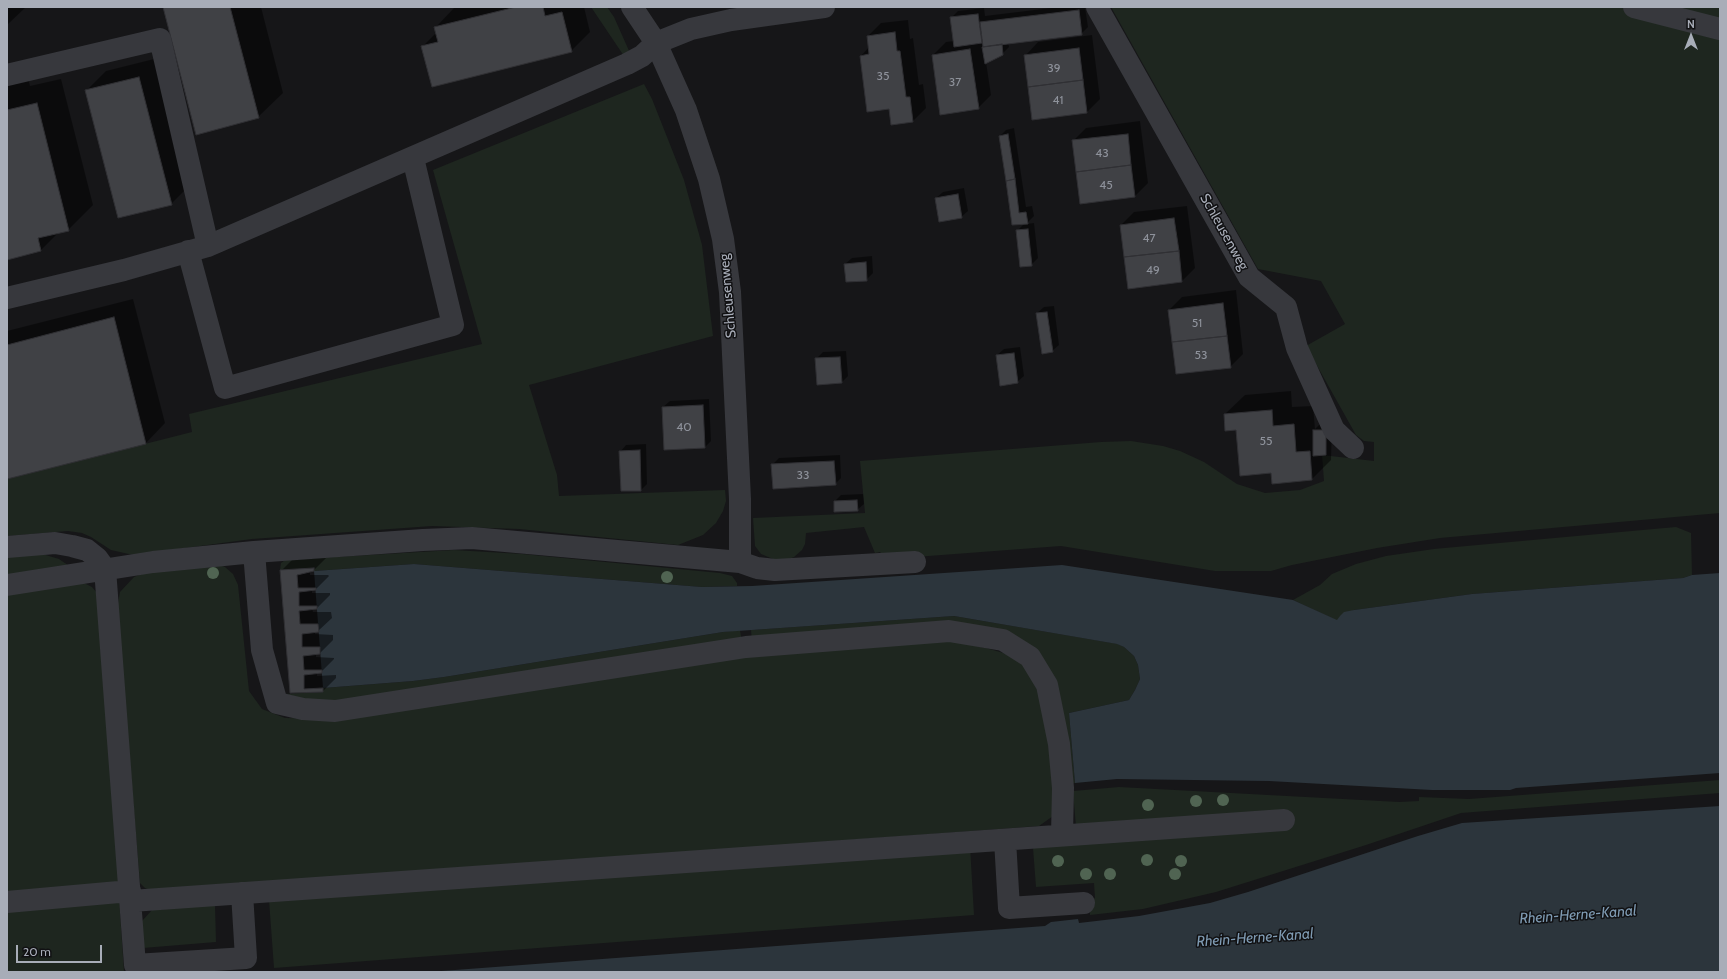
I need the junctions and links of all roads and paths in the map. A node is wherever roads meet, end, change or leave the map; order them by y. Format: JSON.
{"nodes":[{"id":1,"x":632,"y":7,"type":"edge"},
{"id":2,"x":824,"y":7,"type":"edge"},
{"id":3,"x":1097,"y":7,"type":"edge"},
{"id":4,"x":1634,"y":7,"type":"edge"},
{"id":5,"x":1720,"y":30,"type":"edge"},
{"id":6,"x":656,"y":43,"type":"junction"},
{"id":7,"x":7,"y":75,"type":"edge"},
{"id":8,"x":413,"y":158,"type":"junction"},
{"id":9,"x":198,"y":248,"type":"junction"},
{"id":10,"x":7,"y":298,"type":"edge"},
{"id":11,"x":1353,"y":448,"type":"dead end"},
{"id":12,"x":7,"y":547,"type":"edge"},
{"id":13,"x":254,"y":552,"type":"junction"},
{"id":14,"x":740,"y":562,"type":"junction"},
{"id":15,"x":914,"y":562,"type":"dead end"},
{"id":16,"x":105,"y":569,"type":"junction"},
{"id":17,"x":7,"y":585,"type":"edge"},
{"id":18,"x":1284,"y":820,"type":"dead end"},
{"id":19,"x":1062,"y":835,"type":"junction"},
{"id":20,"x":1005,"y":840,"type":"junction"},
{"id":21,"x":242,"y":893,"type":"junction"},
{"id":22,"x":130,"y":896,"type":"junction"},
{"id":23,"x":7,"y":902,"type":"edge"},
{"id":24,"x":1084,"y":903,"type":"dead end"}],
"edges":[{"from":1,"to":6,"type":"street","name":"Schleusenweg"},
{"from":2,"to":6,"type":"street"},
{"from":3,"to":11,"type":"street","name":"Schleusenweg"},
{"from":4,"to":5,"type":"street"},
{"from":6,"to":8,"type":"street"},
{"from":6,"to":14,"type":"street","name":"Schleusenweg"},
{"from":7,"to":9,"type":"street"},
{"from":8,"to":9,"type":"street"},
{"from":8,"to":9,"type":"street"},
{"from":9,"to":10,"type":"street"},
{"from":12,"to":16,"type":"street"},
{"from":13,"to":14,"type":"street"},
{"from":13,"to":16,"type":"street"},
{"from":13,"to":19,"type":"street"},
{"from":14,"to":15,"type":"street"},
{"from":16,"to":17,"type":"street"},
{"from":16,"to":22,"type":"street"},
{"from":18,"to":19,"type":"street"},
{"from":19,"to":20,"type":"street"},
{"from":20,"to":21,"type":"street"},
{"from":20,"to":24,"type":"street"},
{"from":21,"to":22,"type":"street"},
{"from":21,"to":22,"type":"street"},
{"from":22,"to":23,"type":"street"}]}
